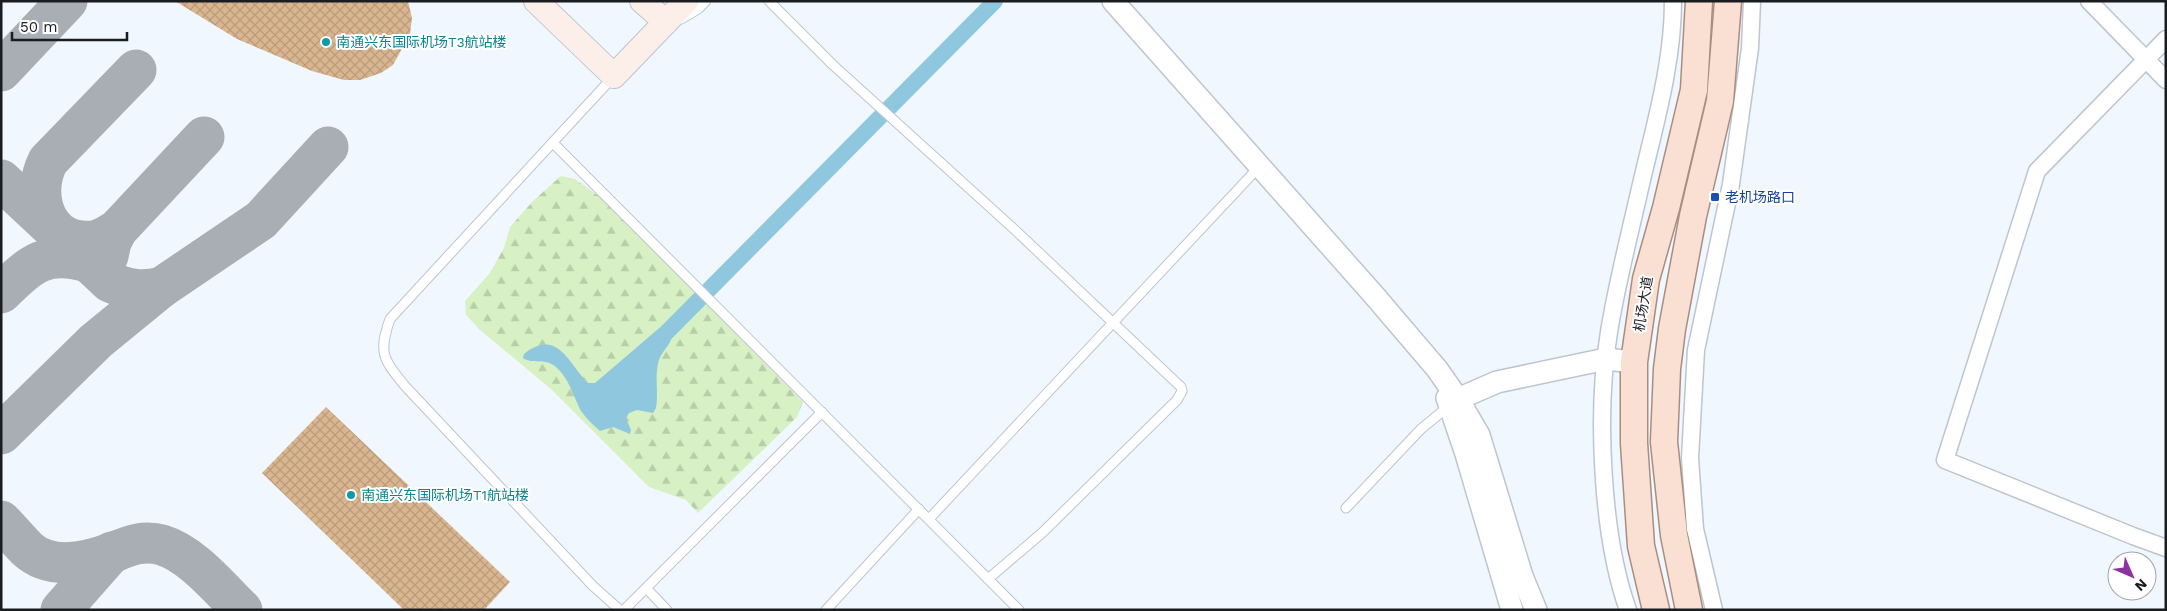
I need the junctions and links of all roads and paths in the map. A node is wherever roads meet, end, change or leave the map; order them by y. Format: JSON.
{"nodes":[{"id":1,"x":536,"y":1,"type":"edge"},
{"id":2,"x":642,"y":1,"type":"edge"},
{"id":3,"x":686,"y":1,"type":"edge"},
{"id":4,"x":706,"y":1,"type":"edge"},
{"id":5,"x":769,"y":1,"type":"edge"},
{"id":6,"x":1113,"y":1,"type":"edge"},
{"id":7,"x":1673,"y":1,"type":"edge"},
{"id":8,"x":1699,"y":1,"type":"edge"},
{"id":9,"x":1728,"y":1,"type":"edge"},
{"id":10,"x":1752,"y":1,"type":"edge"},
{"id":11,"x":2090,"y":1,"type":"edge"},
{"id":12,"x":666,"y":22,"type":"junction"},
{"id":13,"x":2166,"y":39,"type":"edge"},
{"id":14,"x":2146,"y":60,"type":"junction"},
{"id":15,"x":614,"y":76,"type":"junction"},
{"id":16,"x":2166,"y":80,"type":"edge"},
{"id":17,"x":553,"y":143,"type":"junction"},
{"id":18,"x":1259,"y":167,"type":"junction"},
{"id":19,"x":1112,"y":322,"type":"junction"},
{"id":20,"x":1606,"y":359,"type":"junction"},
{"id":21,"x":1634,"y":362,"type":"junction"},
{"id":22,"x":1454,"y":402,"type":"junction"},
{"id":23,"x":822,"y":412,"type":"junction"},
{"id":24,"x":1346,"y":508,"type":"dead end"},
{"id":25,"x":919,"y":510,"type":"junction"},
{"id":26,"x":929,"y":519,"type":"junction"},
{"id":27,"x":2166,"y":548,"type":"edge"},
{"id":28,"x":988,"y":579,"type":"junction"},
{"id":29,"x":646,"y":589,"type":"junction"},
{"id":30,"x":620,"y":610,"type":"edge"},
{"id":31,"x":624,"y":610,"type":"edge"},
{"id":32,"x":667,"y":610,"type":"edge"},
{"id":33,"x":826,"y":610,"type":"edge"},
{"id":34,"x":1019,"y":610,"type":"edge"},
{"id":35,"x":1512,"y":610,"type":"edge"},
{"id":36,"x":1536,"y":610,"type":"edge"},
{"id":37,"x":1628,"y":610,"type":"edge"},
{"id":38,"x":1656,"y":610,"type":"edge"},
{"id":39,"x":1689,"y":610,"type":"edge"},
{"id":40,"x":1714,"y":610,"type":"edge"}],
"edges":[{"from":1,"to":15,"type":"main road"},
{"from":2,"to":12,"type":"main road"},
{"from":3,"to":12,"type":"main road"},
{"from":4,"to":12,"type":"lane"},
{"from":5,"to":19,"type":"lane"},
{"from":6,"to":18,"type":"street"},
{"from":7,"to":20,"type":"street"},
{"from":8,"to":21,"type":"main road","name":"机场大道"},
{"from":9,"to":39,"type":"main road"},
{"from":10,"to":40,"type":"street"},
{"from":11,"to":14,"type":"street"},
{"from":12,"to":15,"type":"main road"},
{"from":13,"to":14,"type":"street"},
{"from":14,"to":16,"type":"street"},
{"from":14,"to":27,"type":"street"},
{"from":15,"to":17,"type":"lane"},
{"from":17,"to":23,"type":"lane"},
{"from":17,"to":30,"type":"lane"},
{"from":18,"to":19,"type":"lane"},
{"from":18,"to":22,"type":"street"},
{"from":19,"to":26,"type":"lane"},
{"from":19,"to":28,"type":"lane"},
{"from":20,"to":21,"type":"street"},
{"from":20,"to":22,"type":"street"},
{"from":20,"to":37,"type":"street"},
{"from":21,"to":38,"type":"main road","name":"机场大道"},
{"from":22,"to":24,"type":"lane"},
{"from":22,"to":35,"type":"street"},
{"from":22,"to":36,"type":"street"},
{"from":23,"to":25,"type":"lane"},
{"from":23,"to":29,"type":"lane"},
{"from":25,"to":26,"type":"lane"},
{"from":25,"to":33,"type":"lane"},
{"from":26,"to":28,"type":"lane"},
{"from":28,"to":34,"type":"lane"},
{"from":29,"to":31,"type":"lane"},
{"from":29,"to":32,"type":"lane"}]}
